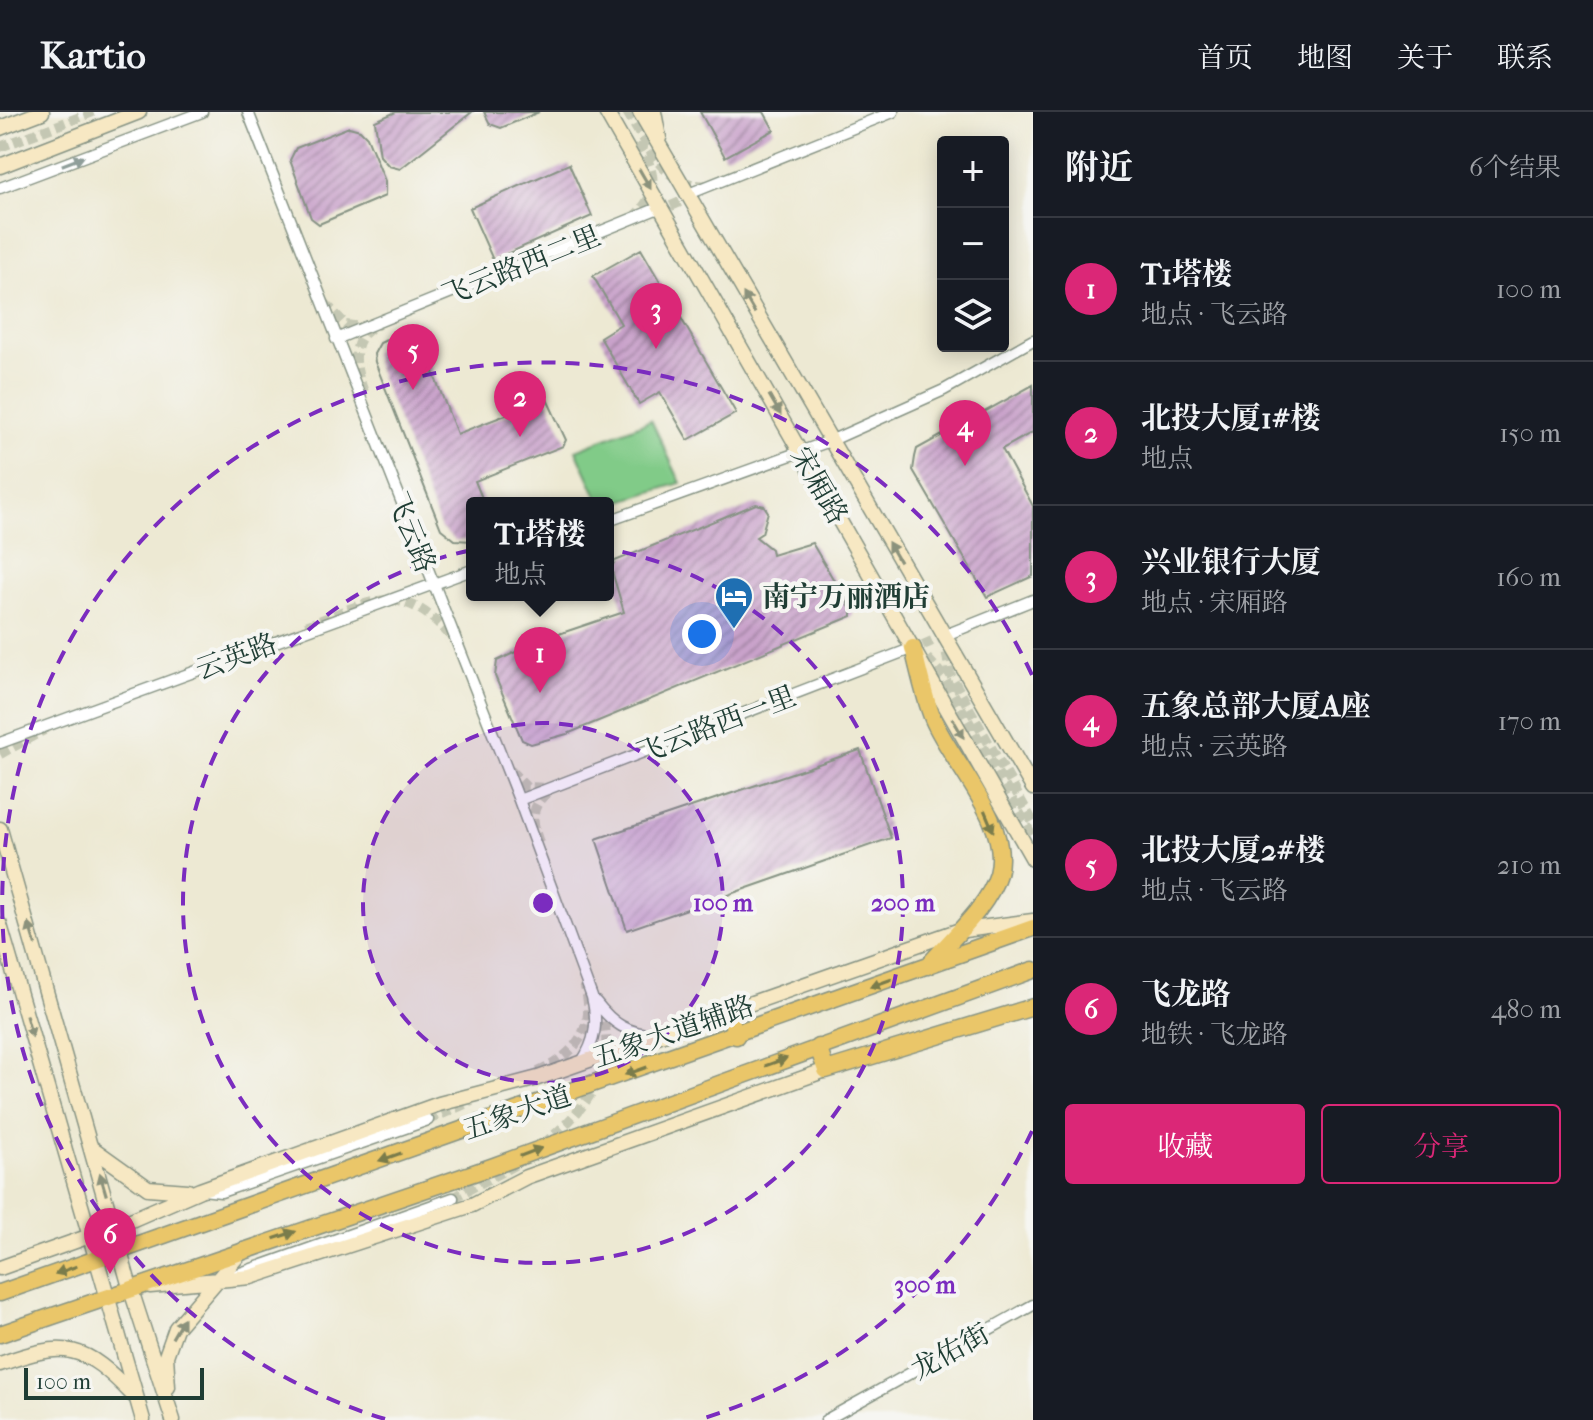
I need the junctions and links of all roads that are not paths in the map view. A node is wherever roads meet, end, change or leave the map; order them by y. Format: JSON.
{"nodes":[{"id":1,"x":42,"y":112,"type":"edge"},
{"id":2,"x":139,"y":112,"type":"edge"},
{"id":3,"x":202,"y":112,"type":"edge"},
{"id":4,"x":248,"y":112,"type":"edge"},
{"id":5,"x":606,"y":112,"type":"edge"},
{"id":6,"x":640,"y":112,"type":"edge"},
{"id":7,"x":654,"y":112,"type":"edge"},
{"id":8,"x":893,"y":112,"type":"edge"},
{"id":9,"x":0,"y":128,"type":"edge"},
{"id":10,"x":661,"y":150,"type":"junction"},
{"id":11,"x":0,"y":166,"type":"edge"},
{"id":12,"x":0,"y":188,"type":"edge"},
{"id":13,"x":686,"y":195,"type":"junction"},
{"id":14,"x":661,"y":207,"type":"junction"},
{"id":15,"x":336,"y":339,"type":"junction"},
{"id":16,"x":1033,"y":340,"type":"edge"},
{"id":17,"x":830,"y":441,"type":"junction"},
{"id":18,"x":802,"y":452,"type":"junction"},
{"id":19,"x":614,"y":519,"type":"edge"},
{"id":20,"x":466,"y":572,"type":"edge"},
{"id":21,"x":433,"y":584,"type":"junction"},
{"id":22,"x":1033,"y":600,"type":"edge"},
{"id":23,"x":943,"y":636,"type":"junction"},
{"id":24,"x":913,"y":648,"type":"junction"},
{"id":25,"x":0,"y":743,"type":"edge"},
{"id":26,"x":1033,"y":788,"type":"edge"},
{"id":27,"x":519,"y":800,"type":"junction"},
{"id":28,"x":0,"y":829,"type":"edge"},
{"id":29,"x":1033,"y":859,"type":"edge"},
{"id":30,"x":1033,"y":921,"type":"edge"},
{"id":31,"x":0,"y":925,"type":"edge"},
{"id":32,"x":1033,"y":928,"type":"edge"},
{"id":33,"x":957,"y":931,"type":"junction"},
{"id":34,"x":928,"y":966,"type":"junction"},
{"id":35,"x":1033,"y":970,"type":"edge"},
{"id":36,"x":592,"y":997,"type":"junction"},
{"id":37,"x":1033,"y":1007,"type":"edge"},
{"id":38,"x":729,"y":1011,"type":"junction"},
{"id":39,"x":660,"y":1035,"type":"junction"},
{"id":40,"x":736,"y":1036,"type":"junction"},
{"id":41,"x":818,"y":1047,"type":"junction"},
{"id":42,"x":581,"y":1063,"type":"junction"},
{"id":43,"x":826,"y":1070,"type":"junction"},
{"id":44,"x":428,"y":1120,"type":"tunnel mouth"},
{"id":45,"x":92,"y":1148,"type":"junction"},
{"id":46,"x":200,"y":1190,"type":"junction"},
{"id":47,"x":453,"y":1198,"type":"tunnel mouth"},
{"id":48,"x":115,"y":1227,"type":"junction"},
{"id":49,"x":88,"y":1236,"type":"junction"},
{"id":50,"x":244,"y":1249,"type":"junction"},
{"id":51,"x":121,"y":1251,"type":"junction"},
{"id":52,"x":95,"y":1259,"type":"junction"},
{"id":53,"x":0,"y":1268,"type":"edge"},
{"id":54,"x":214,"y":1283,"type":"junction"},
{"id":55,"x":130,"y":1287,"type":"junction"},
{"id":56,"x":0,"y":1293,"type":"edge"},
{"id":57,"x":105,"y":1296,"type":"junction"},
{"id":58,"x":1033,"y":1305,"type":"edge"},
{"id":59,"x":0,"y":1334,"type":"edge"},
{"id":60,"x":0,"y":1364,"type":"edge"},
{"id":61,"x":136,"y":1398,"type":"junction"},
{"id":62,"x":168,"y":1403,"type":"junction"},
{"id":63,"x":143,"y":1420,"type":"edge"},
{"id":64,"x":173,"y":1420,"type":"edge"},
{"id":65,"x":826,"y":1420,"type":"edge"}],
"edges":[{"from":1,"to":9,"type":"street"},
{"from":2,"to":11,"type":"street"},
{"from":12,"to":3,"type":"street","one_way":true},
{"from":4,"to":15,"type":"street","name":"飞云路"},
{"from":5,"to":14,"type":"street","name":"宋厢路","one_way":true},
{"from":6,"to":10,"type":"street","name":"宋厢路"},
{"from":7,"to":10,"type":"street"},
{"from":8,"to":13,"type":"street"},
{"from":10,"to":13,"type":"street","name":"宋厢路"},
{"from":17,"to":13,"type":"street","name":"宋厢路","one_way":true},
{"from":14,"to":15,"type":"street","name":"飞云路西二里"},
{"from":14,"to":18,"type":"street","name":"宋厢路","one_way":true},
{"from":15,"to":21,"type":"street","name":"飞云路"},
{"from":16,"to":17,"type":"street"},
{"from":17,"to":18,"type":"street"},
{"from":23,"to":17,"type":"street","name":"宋厢路","one_way":true},
{"from":18,"to":19,"type":"street"},
{"from":18,"to":24,"type":"street","name":"宋厢路"},
{"from":20,"to":21,"type":"street","name":"云英路"},
{"from":21,"to":25,"type":"street","name":"云英路"},
{"from":21,"to":27,"type":"street","name":"飞云路"},
{"from":22,"to":23,"type":"street"},
{"from":23,"to":26,"type":"street","name":"宋厢路"},
{"from":24,"to":27,"type":"street","name":"飞云路西一里"},
{"from":24,"to":29,"type":"street","name":"宋厢路","one_way":true},
{"from":24,"to":33,"type":"main road","one_way":true},
{"from":27,"to":36,"type":"street","name":"飞云路"},
{"from":45,"to":28,"type":"street","one_way":true},
{"from":30,"to":33,"type":"street","name":"五象大道辅路"},
{"from":31,"to":49,"type":"street","one_way":true},
{"from":32,"to":34,"type":"main road","name":"五象大道"},
{"from":33,"to":34,"type":"main road"},
{"from":33,"to":38,"type":"street","name":"五象大道辅路"},
{"from":34,"to":40,"type":"main road","name":"五象大道","one_way":true},
{"from":35,"to":41,"type":"main road","name":"五象大道"},
{"from":36,"to":39,"type":"street","name":"飞云路"},
{"from":36,"to":42,"type":"street","name":"飞云路"},
{"from":37,"to":43,"type":"main road"},
{"from":38,"to":39,"type":"street","name":"五象大道辅路"},
{"from":38,"to":40,"type":"main road"},
{"from":39,"to":42,"type":"street","name":"五象大道辅路"},
{"from":40,"to":51,"type":"main road","name":"五象大道","one_way":true},
{"from":41,"to":43,"type":"main road"},
{"from":50,"to":41,"type":"main road","name":"五象大道","one_way":true},
{"from":42,"to":46,"type":"street","name":"五象大道辅路"},
{"from":43,"to":54,"type":"street"},
{"from":44,"to":46,"type":"street"},
{"from":45,"to":46,"type":"street"},
{"from":48,"to":45,"type":"street","one_way":true},
{"from":46,"to":48,"type":"street","name":"五象大道辅路"},
{"from":47,"to":54,"type":"street"},
{"from":48,"to":49,"type":"street","name":"五象大道辅路"},
{"from":48,"to":51,"type":"street"},
{"from":49,"to":52,"type":"street"},
{"from":49,"to":53,"type":"street","name":"五象大道辅路"},
{"from":50,"to":54,"type":"street"},
{"from":50,"to":55,"type":"main road","name":"五象大道"},
{"from":51,"to":52,"type":"main road","name":"五象大道"},
{"from":51,"to":55,"type":"street"},
{"from":52,"to":56,"type":"main road","name":"五象大道","one_way":true},
{"from":52,"to":57,"type":"street"},
{"from":54,"to":55,"type":"street"},
{"from":62,"to":54,"type":"street","one_way":true},
{"from":55,"to":57,"type":"main road","name":"五象大道"},
{"from":55,"to":62,"type":"street"},
{"from":57,"to":59,"type":"main road","name":"五象大道"},
{"from":57,"to":61,"type":"street"},
{"from":58,"to":65,"type":"street","name":"龙佑街"},
{"from":60,"to":61,"type":"street"},
{"from":61,"to":63,"type":"street"},
{"from":62,"to":64,"type":"street"}]}
